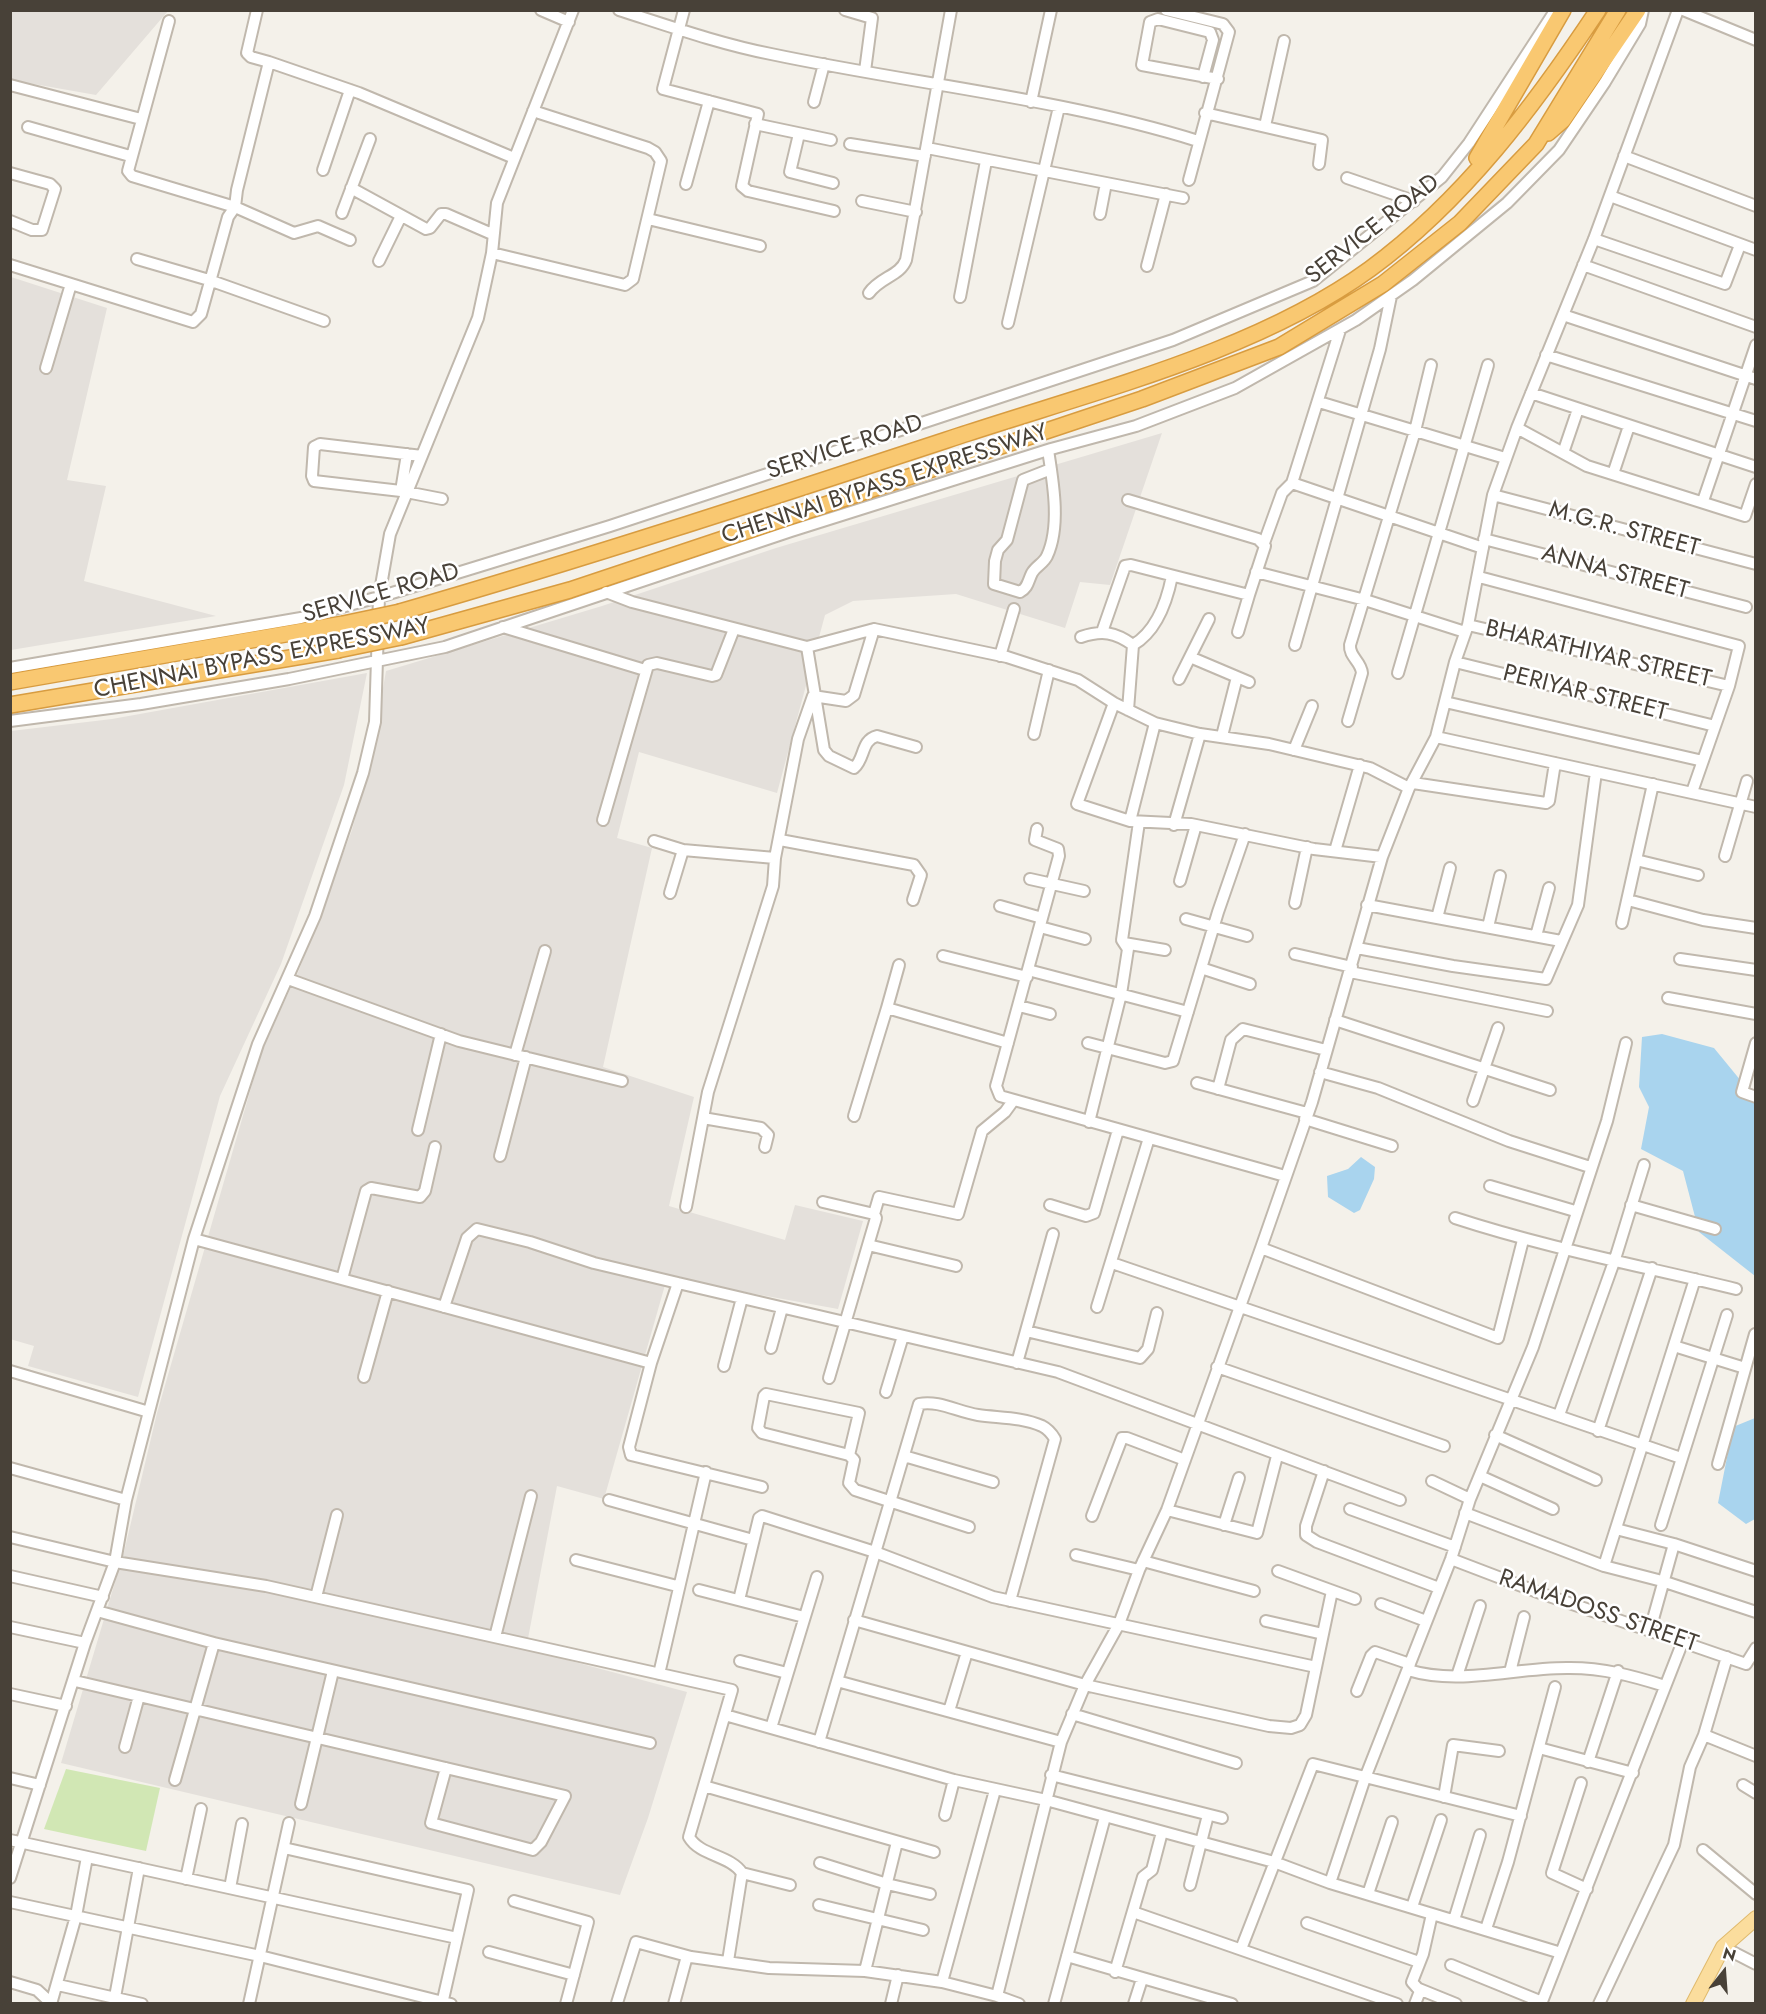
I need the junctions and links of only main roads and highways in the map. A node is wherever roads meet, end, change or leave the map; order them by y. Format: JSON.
{"nodes":[{"id":1,"x":1563,"y":10,"type":"edge"},
{"id":2,"x":1598,"y":10,"type":"edge"},
{"id":3,"x":1618,"y":10,"type":"edge"},
{"id":4,"x":1638,"y":10,"type":"edge"},
{"id":5,"x":1536,"y":144,"type":"junction"},
{"id":6,"x":1444,"y":208,"type":"junction"},
{"id":7,"x":10,"y":682,"type":"edge"},
{"id":8,"x":10,"y":705,"type":"edge"},
{"id":9,"x":1755,"y":1918,"type":"edge"},
{"id":10,"x":1693,"y":2004,"type":"edge"}],
"edges":[{"from":1,"to":6,"type":"highway"},
{"from":2,"to":6,"type":"highway","name":"CHENNAI BYPASS EXPRESSWAY"},
{"from":3,"to":5,"type":"highway","name":"CHENNAI BYPASS EXPRESSWAY"},
{"from":4,"to":5,"type":"highway"},
{"from":5,"to":8,"type":"highway","name":"CHENNAI BYPASS EXPRESSWAY","bridge":true},
{"from":6,"to":7,"type":"highway","name":"CHENNAI BYPASS EXPRESSWAY","bridge":true},
{"from":9,"to":10,"type":"main road"}]}
